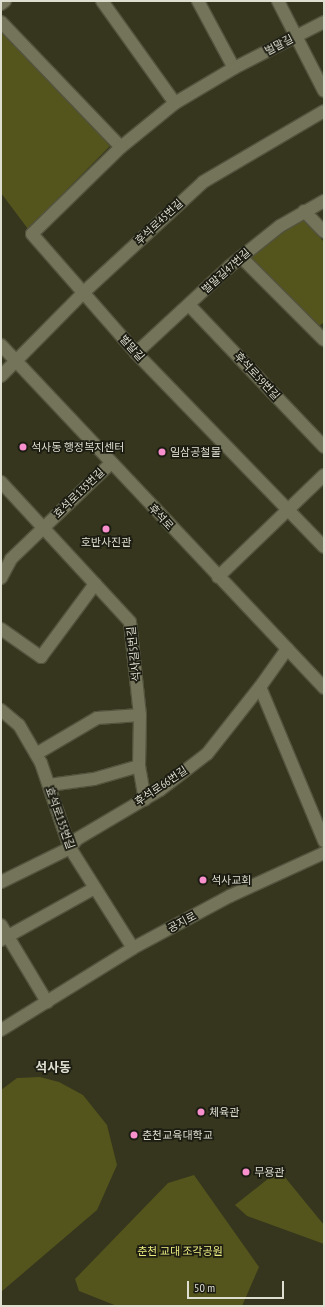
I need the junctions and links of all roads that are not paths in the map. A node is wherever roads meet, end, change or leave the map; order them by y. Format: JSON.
{"nodes":[{"id":1,"x":5,"y":1,"type":"edge"},
{"id":2,"x":102,"y":1,"type":"edge"},
{"id":3,"x":198,"y":1,"type":"edge"},
{"id":4,"x":278,"y":1,"type":"edge"},
{"id":5,"x":1,"y":4,"type":"edge"},
{"id":6,"x":1,"y":22,"type":"edge"},
{"id":7,"x":324,"y":22,"type":"edge"},
{"id":8,"x":295,"y":36,"type":"junction"},
{"id":9,"x":234,"y":68,"type":"junction"},
{"id":10,"x":324,"y":91,"type":"edge"},
{"id":11,"x":175,"y":103,"type":"junction"},
{"id":12,"x":324,"y":111,"type":"edge"},
{"id":13,"x":121,"y":147,"type":"junction"},
{"id":14,"x":324,"y":201,"type":"edge"},
{"id":15,"x":304,"y":211,"type":"junction"},
{"id":16,"x":324,"y":232,"type":"edge"},
{"id":17,"x":241,"y":257,"type":"junction"},
{"id":18,"x":84,"y":292,"type":"junction"},
{"id":19,"x":189,"y":306,"type":"junction"},
{"id":20,"x":324,"y":340,"type":"edge"},
{"id":21,"x":1,"y":344,"type":"edge"},
{"id":22,"x":136,"y":352,"type":"junction"},
{"id":23,"x":17,"y":362,"type":"junction"},
{"id":24,"x":1,"y":376,"type":"edge"},
{"id":25,"x":324,"y":447,"type":"edge"},
{"id":26,"x":110,"y":463,"type":"junction"},
{"id":27,"x":324,"y":475,"type":"edge"},
{"id":28,"x":1,"y":482,"type":"edge"},
{"id":29,"x":288,"y":510,"type":"junction"},
{"id":30,"x":44,"y":526,"type":"junction"},
{"id":31,"x":324,"y":547,"type":"edge"},
{"id":32,"x":218,"y":577,"type":"junction"},
{"id":33,"x":1,"y":578,"type":"edge"},
{"id":34,"x":95,"y":584,"type":"junction"},
{"id":35,"x":1,"y":629,"type":"edge"},
{"id":36,"x":287,"y":649,"type":"junction"},
{"id":37,"x":260,"y":687,"type":"junction"},
{"id":38,"x":324,"y":688,"type":"edge"},
{"id":39,"x":1,"y":710,"type":"edge"},
{"id":40,"x":140,"y":715,"type":"junction"},
{"id":41,"x":36,"y":754,"type":"junction"},
{"id":42,"x":139,"y":766,"type":"junction"},
{"id":43,"x":48,"y":785,"type":"junction"},
{"id":44,"x":145,"y":799,"type":"junction"},
{"id":45,"x":324,"y":841,"type":"edge"},
{"id":46,"x":70,"y":848,"type":"junction"},
{"id":47,"x":324,"y":853,"type":"edge"},
{"id":48,"x":1,"y":882,"type":"edge"},
{"id":49,"x":95,"y":888,"type":"junction"},
{"id":50,"x":1,"y":925,"type":"edge"},
{"id":51,"x":4,"y":938,"type":"edge"},
{"id":52,"x":133,"y":948,"type":"junction"},
{"id":53,"x":47,"y":1002,"type":"junction"},
{"id":54,"x":1,"y":1030,"type":"edge"}],
"edges":[{"from":1,"to":5,"type":"street"},
{"from":2,"to":11,"type":"street"},
{"from":3,"to":9,"type":"street"},
{"from":4,"to":8,"type":"street"},
{"from":6,"to":13,"type":"street"},
{"from":7,"to":8,"type":"street","name":"벌말길"},
{"from":8,"to":9,"type":"street","name":"벌말길"},
{"from":8,"to":10,"type":"street"},
{"from":9,"to":11,"type":"street","name":"벌말길"},
{"from":11,"to":13,"type":"street","name":"벌말길"},
{"from":12,"to":18,"type":"street","name":"후석로45번길"},
{"from":13,"to":18,"type":"street","name":"벌말길"},
{"from":14,"to":15,"type":"street","name":"벌말길47번길"},
{"from":15,"to":16,"type":"street"},
{"from":15,"to":17,"type":"street","name":"벌말길47번길"},
{"from":17,"to":19,"type":"street","name":"벌말길47번길"},
{"from":17,"to":20,"type":"street"},
{"from":18,"to":22,"type":"street","name":"벌말길"},
{"from":18,"to":23,"type":"street","name":"후석로45번길"},
{"from":19,"to":22,"type":"street","name":"벌말길47번길"},
{"from":19,"to":25,"type":"street","name":"후석로59번길"},
{"from":21,"to":23,"type":"street","name":"후석로"},
{"from":22,"to":29,"type":"street","name":"벌말길"},
{"from":23,"to":24,"type":"street","name":"후석로45번길"},
{"from":23,"to":26,"type":"street","name":"후석로"},
{"from":26,"to":30,"type":"street","name":"효석로135번길"},
{"from":26,"to":32,"type":"street","name":"후석로"},
{"from":27,"to":29,"type":"street"},
{"from":28,"to":30,"type":"street","name":"석사길5번길"},
{"from":29,"to":31,"type":"street","name":"벌말길"},
{"from":29,"to":32,"type":"street"},
{"from":30,"to":33,"type":"street","name":"효석로135번길"},
{"from":30,"to":34,"type":"street","name":"석사길5번길"},
{"from":32,"to":36,"type":"street","name":"후석로"},
{"from":34,"to":35,"type":"street"},
{"from":34,"to":40,"type":"street","name":"석사길5번길"},
{"from":36,"to":37,"type":"street","name":"후석로66번길"},
{"from":36,"to":38,"type":"street","name":"후석로"},
{"from":37,"to":44,"type":"street","name":"후석로66번길"},
{"from":37,"to":45,"type":"street"},
{"from":39,"to":41,"type":"street","name":"효석로135번길"},
{"from":40,"to":41,"type":"street"},
{"from":40,"to":42,"type":"street","name":"석사길5번길"},
{"from":41,"to":43,"type":"street","name":"효석로135번길"},
{"from":42,"to":43,"type":"street"},
{"from":42,"to":44,"type":"street","name":"석사길5번길"},
{"from":43,"to":46,"type":"street","name":"효석로135번길"},
{"from":44,"to":46,"type":"street","name":"후석로66번길"},
{"from":46,"to":48,"type":"street","name":"후석로66번길"},
{"from":46,"to":49,"type":"street","name":"효석로135번길"},
{"from":47,"to":52,"type":"street","name":"공지로"},
{"from":49,"to":51,"type":"street"},
{"from":49,"to":52,"type":"street","name":"효석로135번길"},
{"from":50,"to":51,"type":"street"},
{"from":51,"to":53,"type":"street"},
{"from":52,"to":53,"type":"street","name":"공지로"},
{"from":53,"to":54,"type":"street","name":"공지로"}]}
